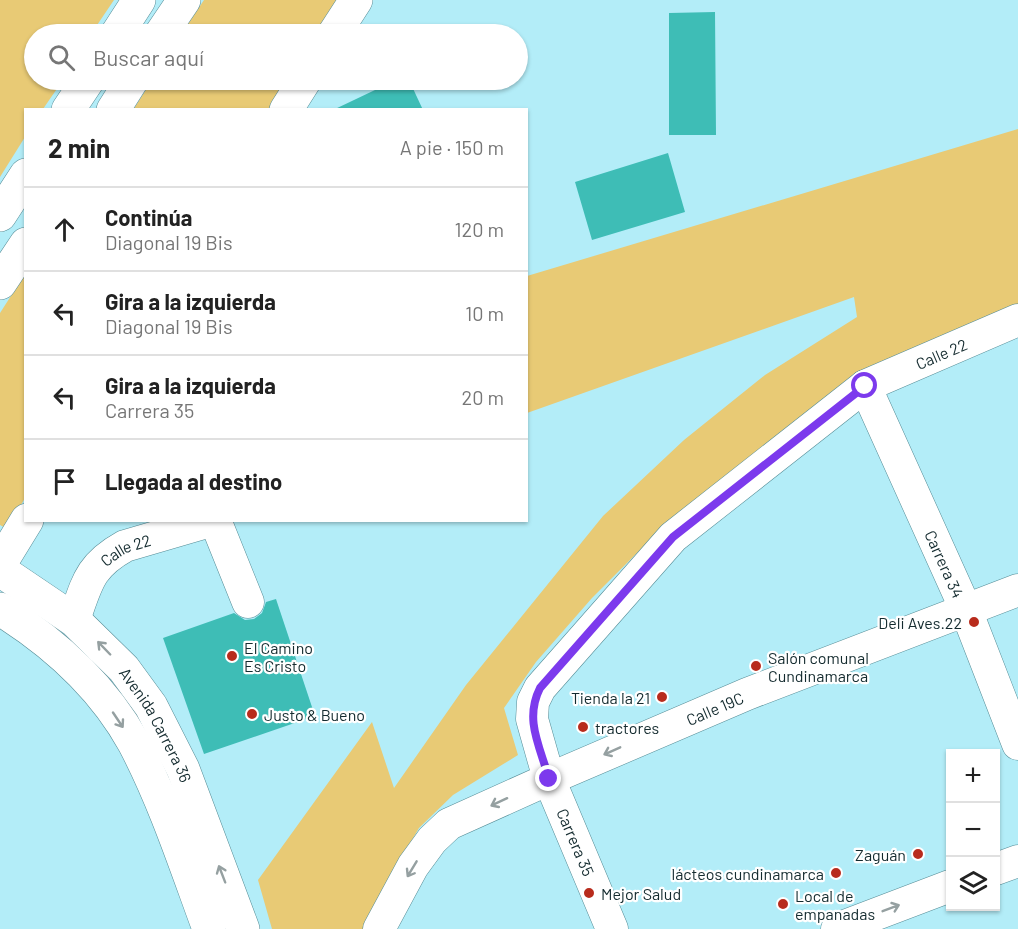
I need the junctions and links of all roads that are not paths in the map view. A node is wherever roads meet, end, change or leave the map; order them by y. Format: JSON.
{"nodes":[{"id":1,"x":139,"y":0,"type":"edge"},
{"id":2,"x":184,"y":0,"type":"edge"},
{"id":3,"x":356,"y":0,"type":"edge"},
{"id":4,"x":123,"y":24,"type":"edge"},
{"id":5,"x":168,"y":24,"type":"edge"},
{"id":6,"x":340,"y":24,"type":"edge"},
{"id":7,"x":81,"y":90,"type":"edge"},
{"id":8,"x":126,"y":90,"type":"edge"},
{"id":9,"x":299,"y":90,"type":"edge"},
{"id":10,"x":69,"y":108,"type":"edge"},
{"id":11,"x":114,"y":108,"type":"edge"},
{"id":12,"x":287,"y":108,"type":"edge"},
{"id":13,"x":24,"y":178,"type":"edge"},
{"id":14,"x":0,"y":215,"type":"edge"},
{"id":15,"x":24,"y":247,"type":"edge"},
{"id":16,"x":0,"y":283,"type":"edge"},
{"id":17,"x":1018,"y":320,"type":"edge"},
{"id":18,"x":865,"y":386,"type":"junction"},
{"id":19,"x":26,"y":522,"type":"edge"},
{"id":20,"x":207,"y":522,"type":"edge"},
{"id":21,"x":215,"y":522,"type":"edge"},
{"id":22,"x":0,"y":564,"type":"edge"},
{"id":23,"x":0,"y":570,"type":"edge"},
{"id":24,"x":1018,"y":590,"type":"edge"},
{"id":25,"x":248,"y":602,"type":"dead end"},
{"id":26,"x":0,"y":609,"type":"edge"},
{"id":27,"x":966,"y":610,"type":"junction"},
{"id":28,"x":74,"y":620,"type":"junction"},
{"id":29,"x":532,"y":719,"type":"joint"},
{"id":30,"x":1018,"y":744,"type":"edge"},
{"id":31,"x":549,"y":779,"type":"junction"},
{"id":32,"x":1018,"y":861,"type":"edge"},
{"id":33,"x":1000,"y":868,"type":"edge"},
{"id":34,"x":946,"y":888,"type":"edge"},
{"id":35,"x":206,"y":927,"type":"edge"},
{"id":36,"x":243,"y":929,"type":"edge"},
{"id":37,"x":379,"y":929,"type":"edge"},
{"id":38,"x":612,"y":929,"type":"edge"},
{"id":39,"x":837,"y":929,"type":"edge"}],
"edges":[{"from":1,"to":4,"type":"main road"},
{"from":2,"to":5,"type":"main road"},
{"from":3,"to":6,"type":"main road"},
{"from":7,"to":10,"type":"main road"},
{"from":8,"to":11,"type":"main road"},
{"from":9,"to":12,"type":"main road"},
{"from":13,"to":14,"type":"main road"},
{"from":15,"to":16,"type":"main road"},
{"from":17,"to":18,"type":"street","name":"Calle 22"},
{"from":18,"to":27,"type":"street","name":"Carrera 34"},
{"from":18,"to":29,"type":"street","name":"Calle 22"},
{"from":19,"to":22,"type":"main road"},
{"from":20,"to":28,"type":"street","name":"Calle 22"},
{"from":21,"to":25,"type":"street"},
{"from":23,"to":28,"type":"main road","name":"Avenida Carrera 36"},
{"from":24,"to":27,"type":"street","name":"Calle 19C"},
{"from":26,"to":35,"type":"main road","name":"Avenida Carrera 36","one_way":true},
{"from":27,"to":30,"type":"street","name":"Carrera 34"},
{"from":27,"to":31,"type":"street","name":"Calle 19C","one_way":true},
{"from":36,"to":28,"type":"main road","name":"Avenida Carrera 36","one_way":true},
{"from":29,"to":31,"type":"street","name":"Carrera 35"},
{"from":31,"to":37,"type":"street","name":"Calle 19C","one_way":true},
{"from":31,"to":38,"type":"street","name":"Carrera 35"},
{"from":32,"to":33,"type":"street"},
{"from":39,"to":34,"type":"street","one_way":true}]}
